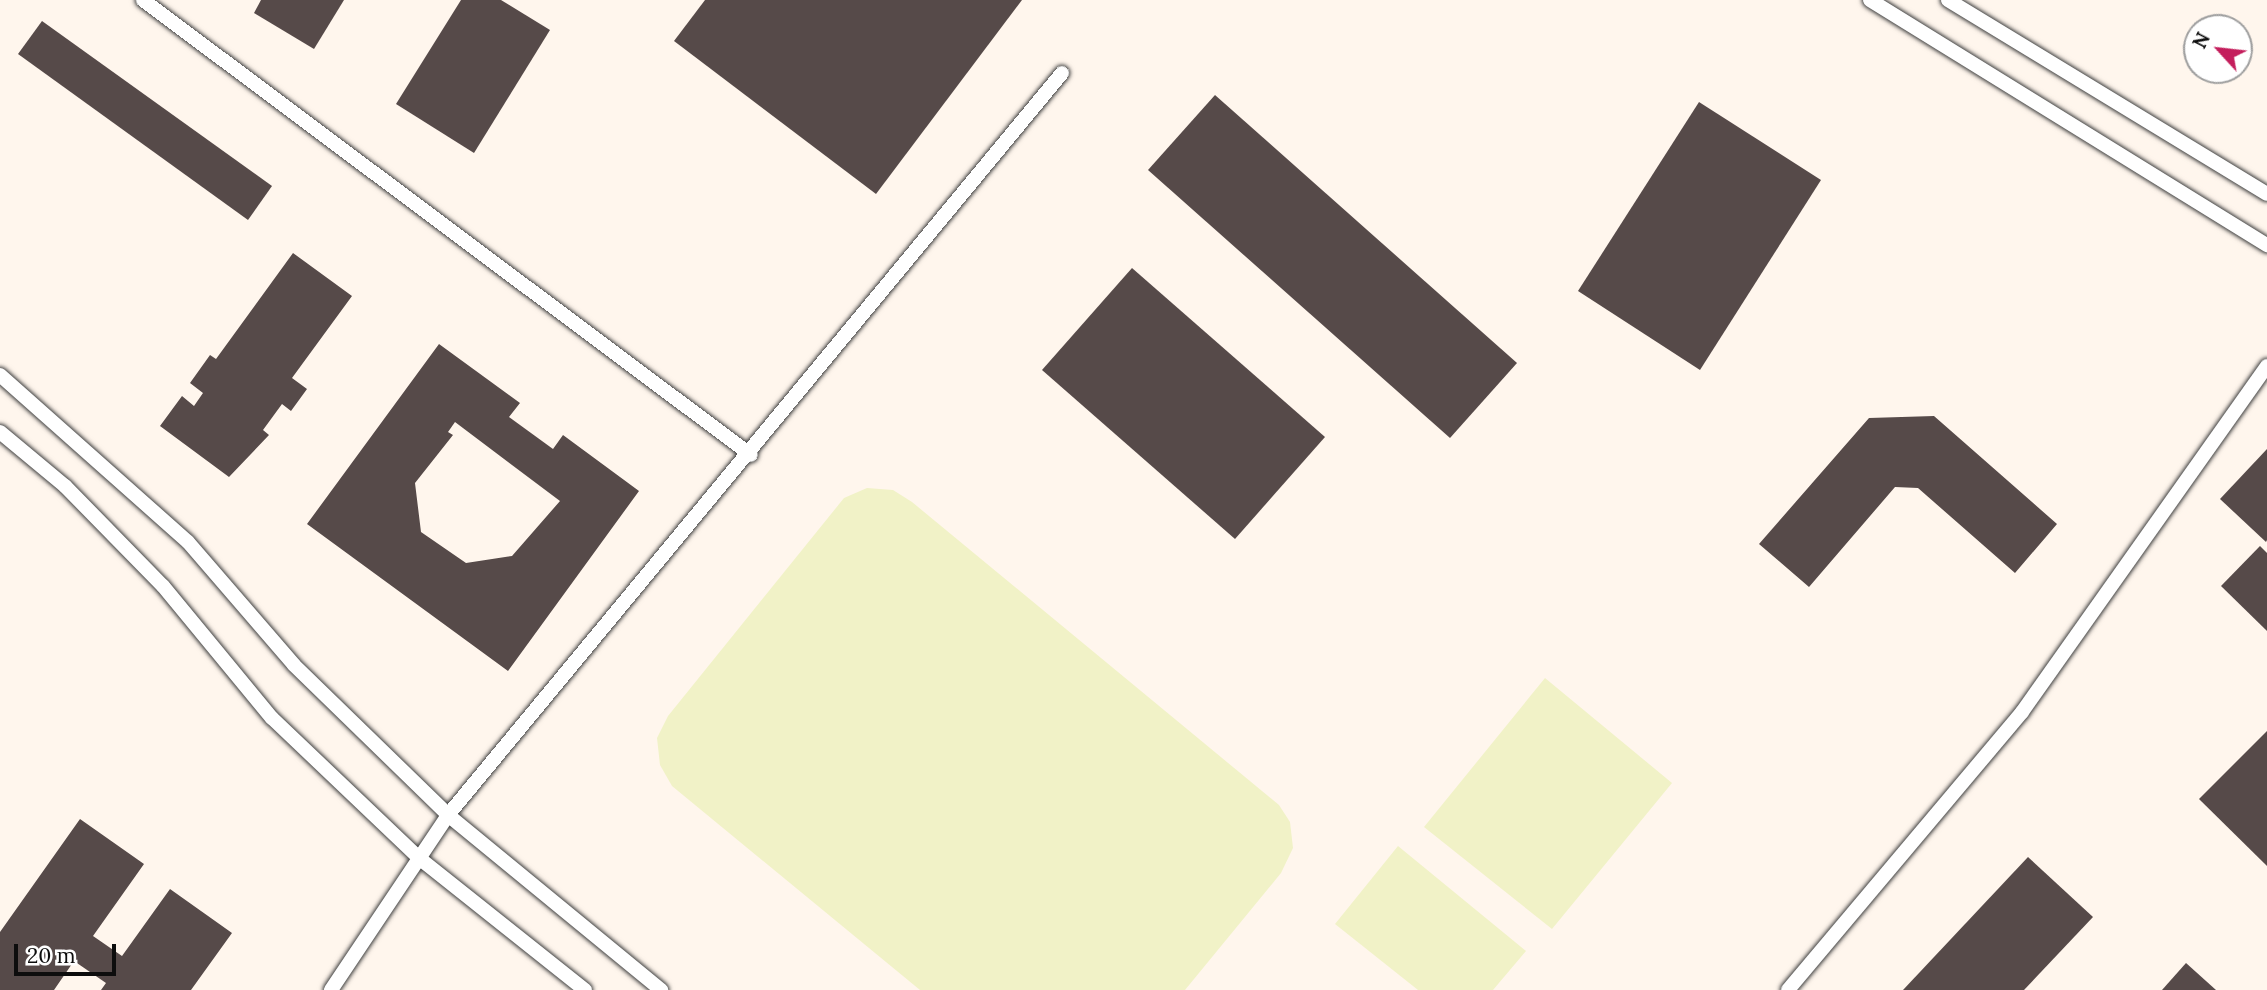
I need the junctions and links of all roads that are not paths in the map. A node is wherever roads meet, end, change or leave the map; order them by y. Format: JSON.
{"nodes":[{"id":1,"x":143,"y":0,"type":"edge"},
{"id":2,"x":1870,"y":0,"type":"edge"},
{"id":3,"x":1948,"y":0,"type":"edge"},
{"id":4,"x":1062,"y":73,"type":"dead end"},
{"id":5,"x":2267,"y":194,"type":"edge"},
{"id":6,"x":2267,"y":246,"type":"edge"},
{"id":7,"x":2267,"y":366,"type":"edge"},
{"id":8,"x":0,"y":375,"type":"edge"},
{"id":9,"x":0,"y":432,"type":"edge"},
{"id":10,"x":751,"y":455,"type":"junction"},
{"id":11,"x":448,"y":816,"type":"junction"},
{"id":12,"x":419,"y":858,"type":"junction"},
{"id":13,"x":331,"y":990,"type":"edge"},
{"id":14,"x":585,"y":990,"type":"edge"},
{"id":15,"x":660,"y":990,"type":"edge"},
{"id":16,"x":1788,"y":990,"type":"edge"}],
"edges":[{"from":1,"to":10,"type":"lane"},
{"from":2,"to":6,"type":"lane"},
{"from":3,"to":5,"type":"lane"},
{"from":4,"to":10,"type":"lane"},
{"from":7,"to":16,"type":"lane"},
{"from":8,"to":11,"type":"lane"},
{"from":9,"to":12,"type":"lane"},
{"from":10,"to":11,"type":"lane"},
{"from":11,"to":12,"type":"lane"},
{"from":11,"to":15,"type":"lane"},
{"from":12,"to":13,"type":"lane"},
{"from":12,"to":14,"type":"lane"}]}
